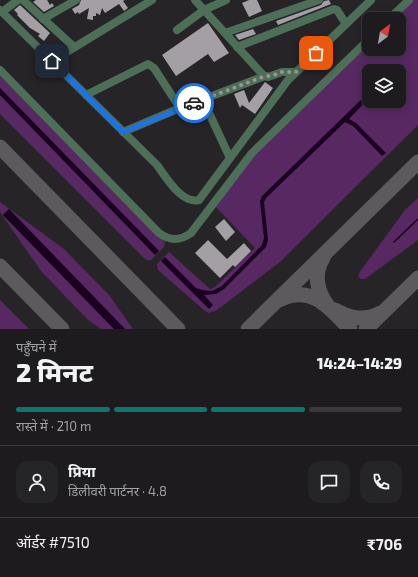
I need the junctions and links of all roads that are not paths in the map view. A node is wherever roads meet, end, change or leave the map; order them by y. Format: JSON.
{"nodes":[{"id":1,"x":18,"y":0,"type":"edge"},
{"id":2,"x":23,"y":0,"type":"edge"},
{"id":3,"x":76,"y":0,"type":"edge"},
{"id":4,"x":152,"y":0,"type":"edge"},
{"id":5,"x":195,"y":0,"type":"edge"},
{"id":6,"x":226,"y":0,"type":"edge"},
{"id":7,"x":319,"y":0,"type":"edge"},
{"id":8,"x":371,"y":0,"type":"edge"},
{"id":9,"x":409,"y":0,"type":"edge"},
{"id":10,"x":204,"y":10,"type":"junction"},
{"id":11,"x":1,"y":11,"type":"edge"},
{"id":12,"x":396,"y":12,"type":"edge"},
{"id":13,"x":43,"y":19,"type":"junction"},
{"id":14,"x":346,"y":24,"type":"junction"},
{"id":15,"x":177,"y":30,"type":"dead end"},
{"id":16,"x":225,"y":33,"type":"junction"},
{"id":17,"x":362,"y":46,"type":"edge"},
{"id":18,"x":74,"y":47,"type":"junction"},
{"id":19,"x":237,"y":47,"type":"junction"},
{"id":20,"x":52,"y":61,"type":"junction"},
{"id":21,"x":0,"y":70,"type":"edge"},
{"id":22,"x":296,"y":72,"type":"junction"},
{"id":23,"x":265,"y":76,"type":"junction"},
{"id":24,"x":86,"y":95,"type":"junction"},
{"id":25,"x":203,"y":100,"type":"junction"},
{"id":26,"x":180,"y":108,"type":"junction"},
{"id":27,"x":123,"y":132,"type":"junction"},
{"id":28,"x":230,"y":158,"type":"junction"}],
"edges":[{"from":1,"to":11,"type":"street"},
{"from":2,"to":13,"type":"street"},
{"from":3,"to":13,"type":"street"},
{"from":4,"to":18,"type":"street"},
{"from":5,"to":10,"type":"street"},
{"from":6,"to":10,"type":"street"},
{"from":7,"to":16,"type":"street"},
{"from":8,"to":14,"type":"street"},
{"from":9,"to":12,"type":"street"},
{"from":10,"to":15,"type":"street"},
{"from":10,"to":16,"type":"street"},
{"from":11,"to":20,"type":"street"},
{"from":13,"to":18,"type":"street"},
{"from":14,"to":19,"type":"street"},
{"from":14,"to":22,"type":"street"},
{"from":16,"to":19,"type":"street"},
{"from":17,"to":21,"type":"street"},
{"from":18,"to":20,"type":"street"},
{"from":19,"to":23,"type":"street"},
{"from":20,"to":24,"type":"street"},
{"from":22,"to":23,"type":"street"},
{"from":22,"to":28,"type":"street"},
{"from":23,"to":25,"type":"street"},
{"from":24,"to":26,"type":"street"},
{"from":24,"to":27,"type":"street"},
{"from":25,"to":26,"type":"street"},
{"from":25,"to":28,"type":"street"},
{"from":26,"to":27,"type":"street"},
{"from":27,"to":28,"type":"street"}]}
